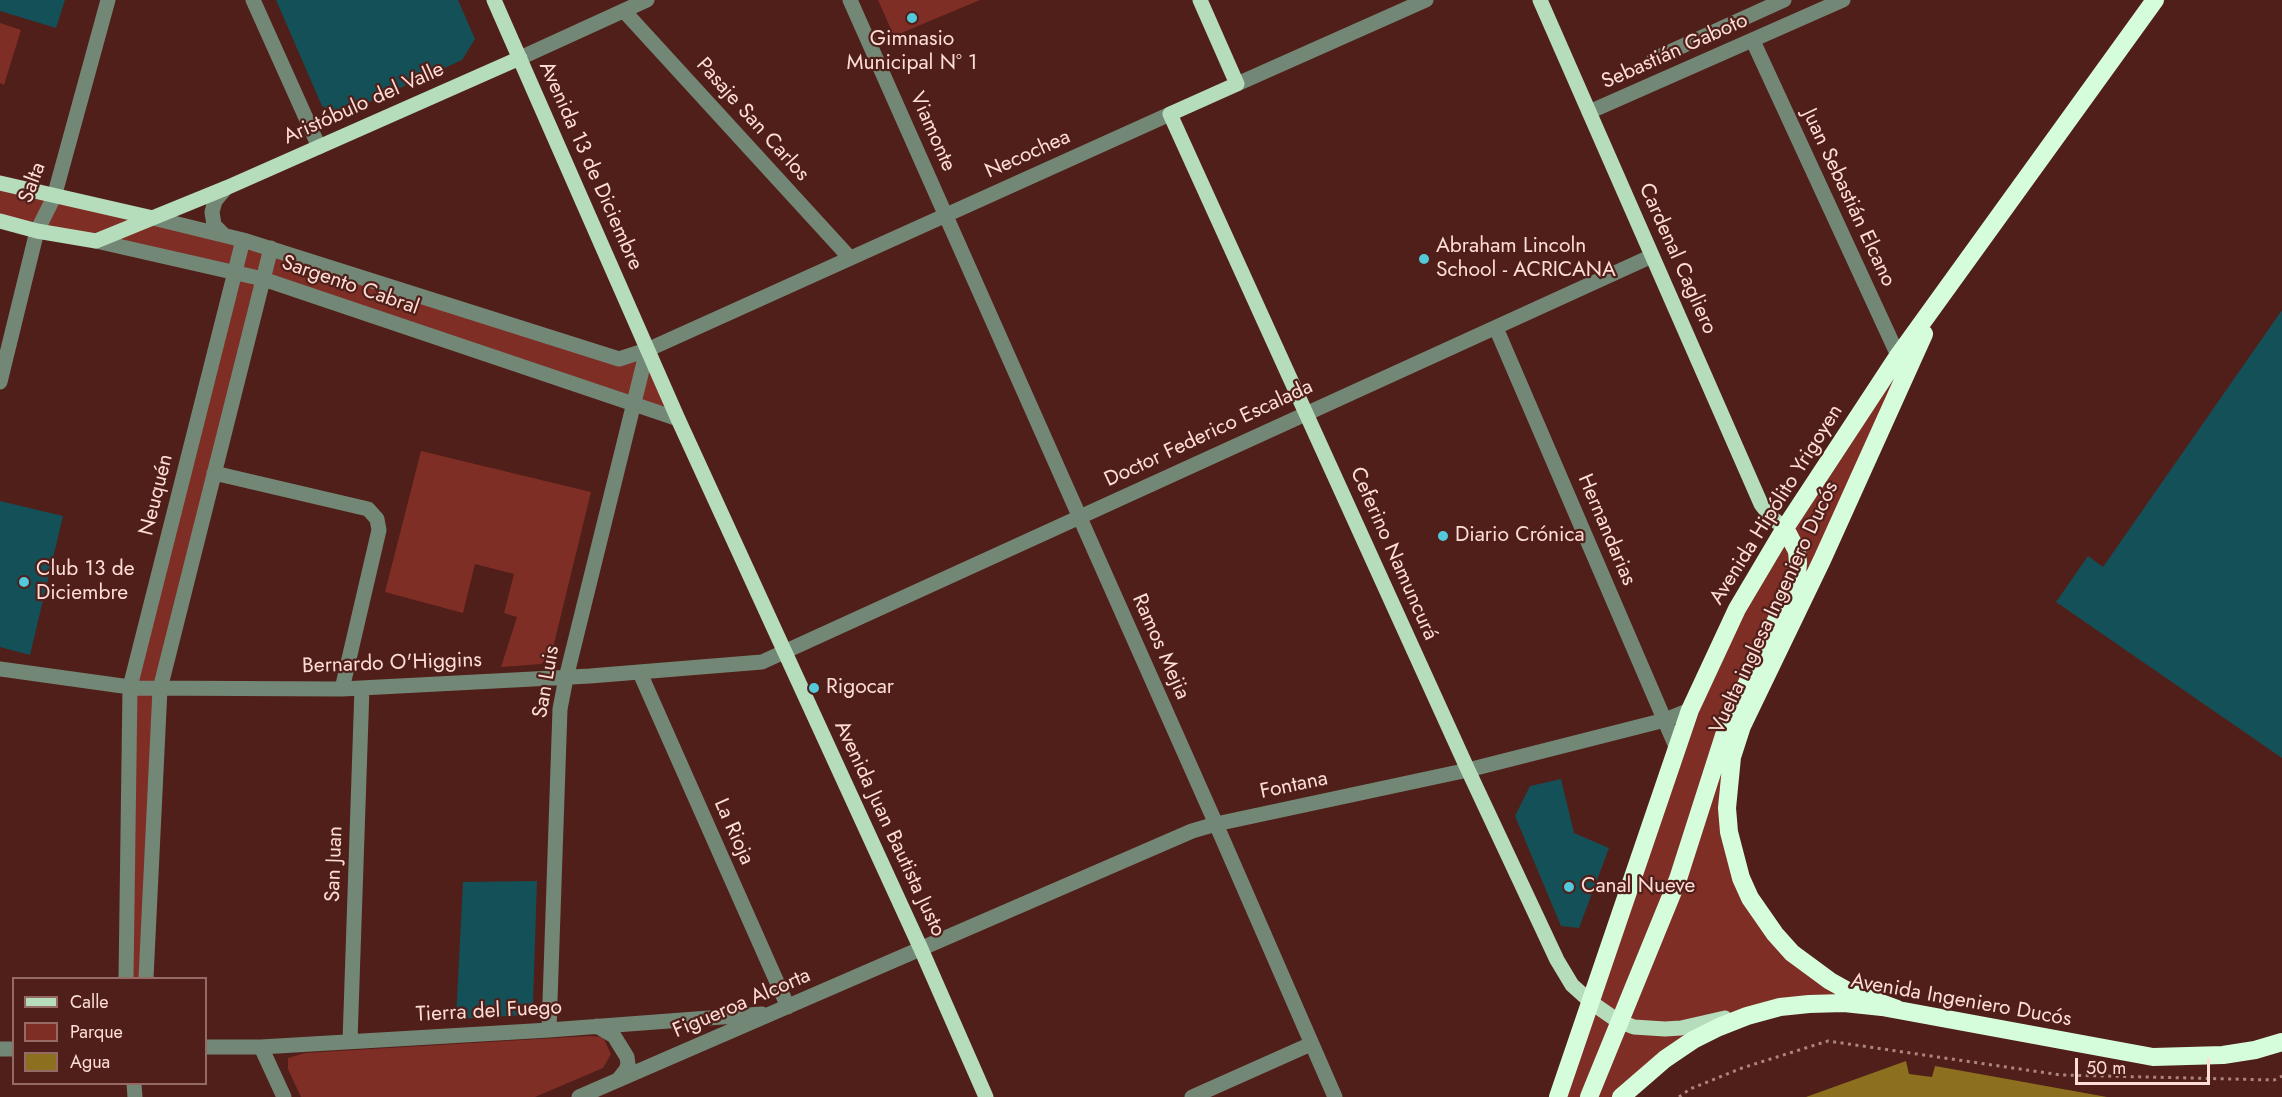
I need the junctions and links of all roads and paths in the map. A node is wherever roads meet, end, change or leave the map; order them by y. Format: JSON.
{"nodes":[{"id":1,"x":108,"y":0,"type":"edge"},
{"id":2,"x":254,"y":0,"type":"edge"},
{"id":3,"x":494,"y":0,"type":"edge"},
{"id":4,"x":647,"y":0,"type":"edge"},
{"id":5,"x":850,"y":0,"type":"edge"},
{"id":6,"x":1200,"y":0,"type":"edge"},
{"id":7,"x":1426,"y":0,"type":"edge"},
{"id":8,"x":1540,"y":0,"type":"edge"},
{"id":9,"x":1784,"y":0,"type":"edge"},
{"id":10,"x":1843,"y":0,"type":"edge"},
{"id":11,"x":2155,"y":0,"type":"edge"},
{"id":12,"x":624,"y":11,"type":"junction"},
{"id":13,"x":1753,"y":41,"type":"junction"},
{"id":14,"x":520,"y":58,"type":"junction"},
{"id":15,"x":1654,"y":60,"type":"dead end"},
{"id":16,"x":1237,"y":84,"type":"junction"},
{"id":17,"x":1589,"y":112,"type":"junction"},
{"id":18,"x":1170,"y":114,"type":"junction"},
{"id":19,"x":319,"y":147,"type":"junction"},
{"id":20,"x":0,"y":183,"type":"edge"},
{"id":21,"x":226,"y":188,"type":"junction"},
{"id":22,"x":54,"y":197,"type":"junction"},
{"id":23,"x":945,"y":215,"type":"junction"},
{"id":24,"x":153,"y":218,"type":"junction"},
{"id":25,"x":0,"y":221,"type":"edge"},
{"id":26,"x":37,"y":231,"type":"junction"},
{"id":27,"x":224,"y":235,"type":"junction"},
{"id":28,"x":243,"y":240,"type":"junction"},
{"id":29,"x":96,"y":241,"type":"junction"},
{"id":30,"x":271,"y":248,"type":"junction"},
{"id":31,"x":1652,"y":256,"type":"junction"},
{"id":32,"x":850,"y":258,"type":"junction"},
{"id":33,"x":235,"y":271,"type":"junction"},
{"id":34,"x":263,"y":279,"type":"junction"},
{"id":35,"x":1496,"y":328,"type":"junction"},
{"id":36,"x":647,"y":350,"type":"junction"},
{"id":37,"x":1902,"y":364,"type":"junction"},
{"id":38,"x":0,"y":382,"type":"edge"},
{"id":39,"x":634,"y":404,"type":"junction"},
{"id":40,"x":1306,"y":413,"type":"junction"},
{"id":41,"x":678,"y":419,"type":"junction"},
{"id":42,"x":214,"y":473,"type":"junction"},
{"id":43,"x":1079,"y":517,"type":"junction"},
{"id":44,"x":1785,"y":528,"type":"junction"},
{"id":45,"x":784,"y":652,"type":"junction"},
{"id":46,"x":0,"y":669,"type":"edge"},
{"id":47,"x":640,"y":673,"type":"junction"},
{"id":48,"x":566,"y":678,"type":"junction"},
{"id":49,"x":130,"y":687,"type":"junction"},
{"id":50,"x":362,"y":688,"type":"junction"},
{"id":51,"x":160,"y":689,"type":"junction"},
{"id":52,"x":342,"y":689,"type":"junction"},
{"id":53,"x":1690,"y":710,"type":"junction"},
{"id":54,"x":1665,"y":720,"type":"junction"},
{"id":55,"x":1677,"y":749,"type":"junction"},
{"id":56,"x":1468,"y":770,"type":"junction"},
{"id":57,"x":1216,"y":824,"type":"junction"},
{"id":58,"x":921,"y":949,"type":"junction"},
{"id":59,"x":126,"y":977,"type":"edge"},
{"id":60,"x":146,"y":977,"type":"edge"},
{"id":61,"x":1592,"y":1003,"type":"junction"},
{"id":62,"x":1809,"y":1004,"type":"junction"},
{"id":63,"x":1897,"y":1009,"type":"junction"},
{"id":64,"x":781,"y":1010,"type":"junction"},
{"id":65,"x":1620,"y":1022,"type":"junction"},
{"id":66,"x":597,"y":1026,"type":"junction"},
{"id":67,"x":549,"y":1030,"type":"junction"},
{"id":68,"x":350,"y":1041,"type":"junction"},
{"id":69,"x":2282,"y":1042,"type":"edge"},
{"id":70,"x":1311,"y":1044,"type":"junction"},
{"id":71,"x":207,"y":1047,"type":"edge"},
{"id":72,"x":261,"y":1047,"type":"junction"},
{"id":73,"x":2282,"y":1076,"type":"edge"},
{"id":74,"x":618,"y":1080,"type":"junction"},
{"id":75,"x":284,"y":1097,"type":"edge"},
{"id":76,"x":579,"y":1097,"type":"edge"},
{"id":77,"x":986,"y":1097,"type":"edge"},
{"id":78,"x":1192,"y":1097,"type":"edge"},
{"id":79,"x":1335,"y":1097,"type":"edge"},
{"id":80,"x":1558,"y":1097,"type":"edge"},
{"id":81,"x":1589,"y":1097,"type":"edge"},
{"id":82,"x":1621,"y":1097,"type":"edge"},
{"id":83,"x":1679,"y":1097,"type":"edge"}],
"edges":[{"from":1,"to":22,"type":"street","name":"Salta"},
{"from":2,"to":19,"type":"street"},
{"from":3,"to":14,"type":"main road","name":"Avenida 13 de Diciembre"},
{"from":4,"to":12,"type":"street","name":"Aristóbulo del Valle"},
{"from":5,"to":23,"type":"street","name":"Viamonte"},
{"from":6,"to":16,"type":"main road"},
{"from":7,"to":16,"type":"street","name":"Necochea"},
{"from":8,"to":17,"type":"main road","name":"Cardenal Cagliero"},
{"from":9,"to":15,"type":"street"},
{"from":10,"to":13,"type":"street","name":"Sebastián Gaboto"},
{"from":11,"to":37,"type":"highway","name":"Vuelta inglesa Ingeniero Ducós"},
{"from":12,"to":14,"type":"street","name":"Aristóbulo del Valle"},
{"from":12,"to":32,"type":"street","name":"Pasaje San Carlos"},
{"from":13,"to":17,"type":"street","name":"Sebastián Gaboto"},
{"from":13,"to":37,"type":"street","name":"Juan Sebastián Elcano"},
{"from":14,"to":19,"type":"main road","name":"Aristóbulo del Valle"},
{"from":14,"to":36,"type":"main road","name":"Avenida 13 de Diciembre"},
{"from":16,"to":18,"type":"main road","name":"Necochea"},
{"from":17,"to":31,"type":"main road","name":"Cardenal Cagliero"},
{"from":18,"to":23,"type":"street","name":"Necochea"},
{"from":18,"to":40,"type":"main road","name":"Ceferino Namuncurá"},
{"from":19,"to":21,"type":"main road","name":"Aristóbulo del Valle"},
{"from":20,"to":22,"type":"main road"},
{"from":21,"to":24,"type":"main road","name":"Aristóbulo del Valle"},
{"from":21,"to":27,"type":"street"},
{"from":22,"to":24,"type":"main road"},
{"from":22,"to":26,"type":"street","name":"Salta"},
{"from":23,"to":32,"type":"street","name":"Necochea"},
{"from":23,"to":43,"type":"street","name":"Ramos Mejia"},
{"from":24,"to":27,"type":"street","name":"Necochea"},
{"from":24,"to":29,"type":"main road","name":"Aristóbulo del Valle"},
{"from":25,"to":26,"type":"main road","name":"Sargento Cabral"},
{"from":26,"to":29,"type":"main road","name":"Sargento Cabral"},
{"from":26,"to":38,"type":"street","name":"Salta"},
{"from":27,"to":28,"type":"street","name":"Necochea"},
{"from":28,"to":30,"type":"street","name":"Necochea"},
{"from":28,"to":33,"type":"street","name":"Neuquén"},
{"from":29,"to":33,"type":"street","name":"Sargento Cabral"},
{"from":30,"to":34,"type":"street"},
{"from":30,"to":36,"type":"street","name":"Necochea"},
{"from":31,"to":35,"type":"street","name":"Doctor Federico Escalada"},
{"from":31,"to":44,"type":"main road","name":"Cardenal Cagliero"},
{"from":32,"to":36,"type":"street","name":"Necochea"},
{"from":33,"to":34,"type":"street","name":"Sargento Cabral"},
{"from":33,"to":49,"type":"street","name":"Neuquén"},
{"from":34,"to":39,"type":"street","name":"Sargento Cabral"},
{"from":34,"to":42,"type":"street"},
{"from":35,"to":40,"type":"street","name":"Doctor Federico Escalada"},
{"from":35,"to":54,"type":"street","name":"Hernandarias"},
{"from":36,"to":39,"type":"street","name":"San Luis"},
{"from":36,"to":41,"type":"main road","name":"Avenida Juan Bautista Justo"},
{"from":37,"to":44,"type":"highway","name":"Avenida Hipólito Yrigoyen"},
{"from":37,"to":63,"type":"highway","name":"Vuelta inglesa Ingeniero Ducós"},
{"from":39,"to":41,"type":"street","name":"Sargento Cabral"},
{"from":39,"to":48,"type":"street","name":"San Luis"},
{"from":40,"to":43,"type":"street","name":"Doctor Federico Escalada"},
{"from":40,"to":56,"type":"main road","name":"Ceferino Namuncurá"},
{"from":41,"to":45,"type":"main road","name":"Avenida Juan Bautista Justo"},
{"from":42,"to":51,"type":"street"},
{"from":42,"to":52,"type":"street"},
{"from":43,"to":45,"type":"street","name":"Doctor Federico Escalada"},
{"from":43,"to":57,"type":"street","name":"Ramos Mejia"},
{"from":44,"to":53,"type":"highway","name":"Avenida Hipólito Yrigoyen"},
{"from":44,"to":65,"type":"highway"},
{"from":45,"to":47,"type":"street","name":"Bernardo O'Higgins"},
{"from":45,"to":58,"type":"main road","name":"Avenida Juan Bautista Justo"},
{"from":46,"to":49,"type":"street","name":"Bernardo O'Higgins"},
{"from":47,"to":48,"type":"street","name":"Bernardo O'Higgins"},
{"from":47,"to":64,"type":"street","name":"La Rioja"},
{"from":48,"to":50,"type":"street","name":"Bernardo O'Higgins"},
{"from":48,"to":67,"type":"street","name":"San Luis"},
{"from":49,"to":51,"type":"street","name":"Bernardo O'Higgins"},
{"from":49,"to":59,"type":"street","name":"Neuquén"},
{"from":50,"to":52,"type":"street","name":"Bernardo O'Higgins"},
{"from":50,"to":68,"type":"street","name":"San Juan"},
{"from":51,"to":52,"type":"street","name":"Bernardo O'Higgins"},
{"from":51,"to":60,"type":"street"},
{"from":53,"to":54,"type":"street","name":"Fontana"},
{"from":53,"to":55,"type":"highway","name":"Avenida Hipólito Yrigoyen"},
{"from":54,"to":55,"type":"street","name":"Hernandarias"},
{"from":54,"to":56,"type":"street","name":"Fontana"},
{"from":55,"to":61,"type":"highway","name":"Avenida Hipólito Yrigoyen"},
{"from":56,"to":57,"type":"street","name":"Fontana"},
{"from":56,"to":61,"type":"main road","name":"Ceferino Namuncurá"},
{"from":57,"to":58,"type":"street","name":"Fontana"},
{"from":57,"to":70,"type":"street","name":"Ramos Mejia"},
{"from":58,"to":64,"type":"street","name":"Figueroa Alcorta"},
{"from":58,"to":77,"type":"main road","name":"Avenida Juan Bautista Justo"},
{"from":61,"to":65,"type":"main road","name":"Ceferino Namuncurá"},
{"from":61,"to":80,"type":"highway","name":"Avenida Hipólito Yrigoyen"},
{"from":62,"to":63,"type":"highway","name":"Avenida Ingeniero Ducós"},
{"from":62,"to":65,"type":"main road"},
{"from":62,"to":82,"type":"highway","name":"Avenida Ingeniero Ducós"},
{"from":63,"to":69,"type":"highway","name":"Avenida Ingeniero Ducós"},
{"from":64,"to":66,"type":"street","name":"Tierra del Fuego"},
{"from":64,"to":74,"type":"street","name":"Figueroa Alcorta"},
{"from":65,"to":81,"type":"highway"},
{"from":66,"to":67,"type":"street","name":"Tierra del Fuego"},
{"from":66,"to":74,"type":"street"},
{"from":67,"to":68,"type":"street","name":"Tierra del Fuego"},
{"from":68,"to":72,"type":"street","name":"Tierra del Fuego"},
{"from":70,"to":78,"type":"street"},
{"from":70,"to":79,"type":"street","name":"Ramos Mejia"},
{"from":71,"to":72,"type":"street","name":"Tierra del Fuego"},
{"from":72,"to":75,"type":"street"},
{"from":73,"to":83,"type":"path"},
{"from":74,"to":76,"type":"street","name":"Figueroa Alcorta"}]}
